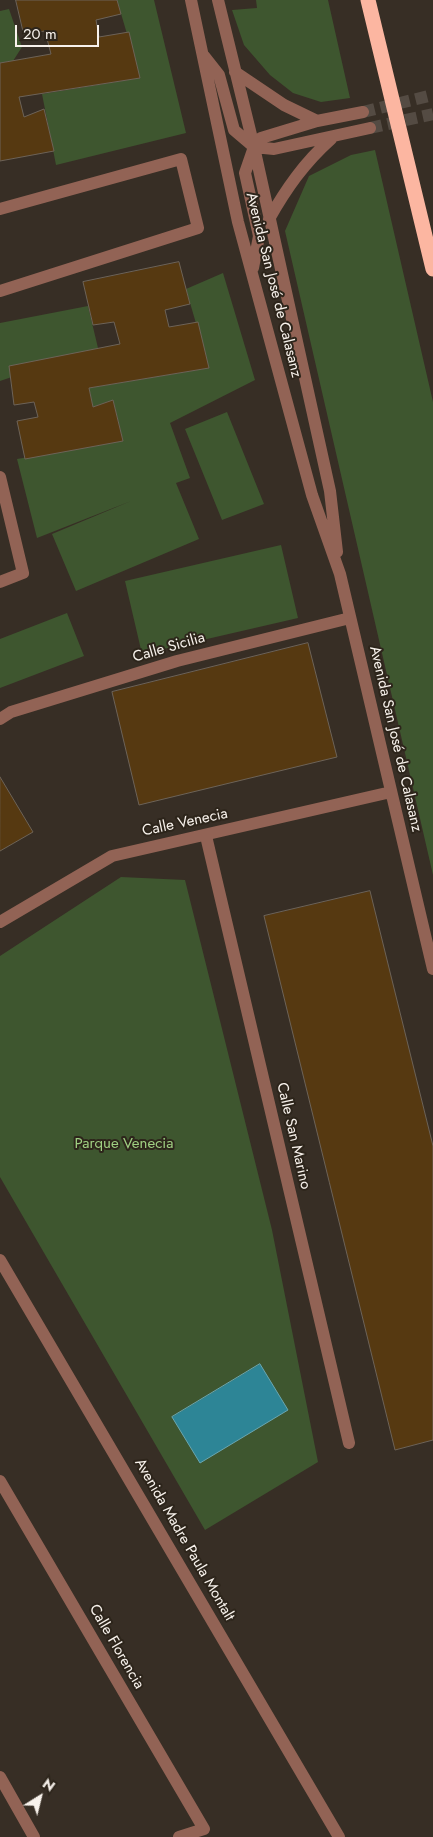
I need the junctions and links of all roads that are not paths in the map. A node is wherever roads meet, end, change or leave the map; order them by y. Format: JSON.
{"nodes":[{"id":1,"x":191,"y":0,"type":"edge"},
{"id":2,"x":218,"y":0,"type":"edge"},
{"id":3,"x":368,"y":0,"type":"edge"},
{"id":4,"x":200,"y":50,"type":"junction"},
{"id":5,"x":235,"y":72,"type":"junction"},
{"id":6,"x":363,"y":112,"type":"tunnel mouth"},
{"id":7,"x":317,"y":121,"type":"junction"},
{"id":8,"x":370,"y":128,"type":"tunnel mouth"},
{"id":9,"x":331,"y":138,"type":"junction"},
{"id":10,"x":254,"y":146,"type":"junction"},
{"id":11,"x":0,"y":209,"type":"edge"},
{"id":12,"x":269,"y":219,"type":"junction"},
{"id":13,"x":433,"y":269,"type":"edge"},
{"id":14,"x":252,"y":273,"type":"junction"},
{"id":15,"x":0,"y":291,"type":"edge"},
{"id":16,"x":0,"y":477,"type":"edge"},
{"id":17,"x":340,"y":574,"type":"junction"},
{"id":18,"x":0,"y":582,"type":"edge"},
{"id":19,"x":350,"y":618,"type":"junction"},
{"id":20,"x":0,"y":719,"type":"edge"},
{"id":21,"x":392,"y":792,"type":"junction"},
{"id":22,"x":206,"y":836,"type":"junction"},
{"id":23,"x":0,"y":922,"type":"edge"},
{"id":24,"x":433,"y":969,"type":"edge"},
{"id":25,"x":0,"y":1260,"type":"edge"},
{"id":26,"x":350,"y":1443,"type":"dead end"},
{"id":27,"x":0,"y":1482,"type":"edge"},
{"id":28,"x":0,"y":1777,"type":"edge"},
{"id":29,"x":34,"y":1837,"type":"edge"},
{"id":30,"x":179,"y":1837,"type":"edge"},
{"id":31,"x":339,"y":1837,"type":"edge"}],
"edges":[{"from":1,"to":4,"type":"street","name":"Avenida San José de Calasanz"},
{"from":2,"to":5,"type":"street","name":"Avenida San José de Calasanz"},
{"from":3,"to":13,"type":"highway"},
{"from":4,"to":10,"type":"street"},
{"from":4,"to":14,"type":"street","name":"Avenida San José de Calasanz"},
{"from":5,"to":7,"type":"street"},
{"from":5,"to":10,"type":"street","name":"Avenida San José de Calasanz"},
{"from":6,"to":7,"type":"street"},
{"from":7,"to":10,"type":"street"},
{"from":8,"to":9,"type":"street"},
{"from":9,"to":10,"type":"street"},
{"from":9,"to":12,"type":"street"},
{"from":10,"to":12,"type":"street","name":"Avenida San José de Calasanz"},
{"from":10,"to":14,"type":"street"},
{"from":11,"to":15,"type":"street"},
{"from":12,"to":17,"type":"street","name":"Avenida San José de Calasanz"},
{"from":14,"to":17,"type":"street","name":"Avenida San José de Calasanz"},
{"from":16,"to":18,"type":"street"},
{"from":17,"to":19,"type":"street","name":"Avenida San José de Calasanz"},
{"from":19,"to":20,"type":"street","name":"Calle Sicilia"},
{"from":19,"to":21,"type":"street","name":"Avenida San José de Calasanz"},
{"from":21,"to":22,"type":"street","name":"Calle Venecia"},
{"from":21,"to":24,"type":"street","name":"Avenida San José de Calasanz"},
{"from":22,"to":23,"type":"street","name":"Calle Venecia"},
{"from":22,"to":26,"type":"street","name":"Calle San Marino"},
{"from":25,"to":31,"type":"street","name":"Avenida Madre Paula Montalt"},
{"from":27,"to":30,"type":"street","name":"Calle Florencia"},
{"from":28,"to":29,"type":"street"}]}
